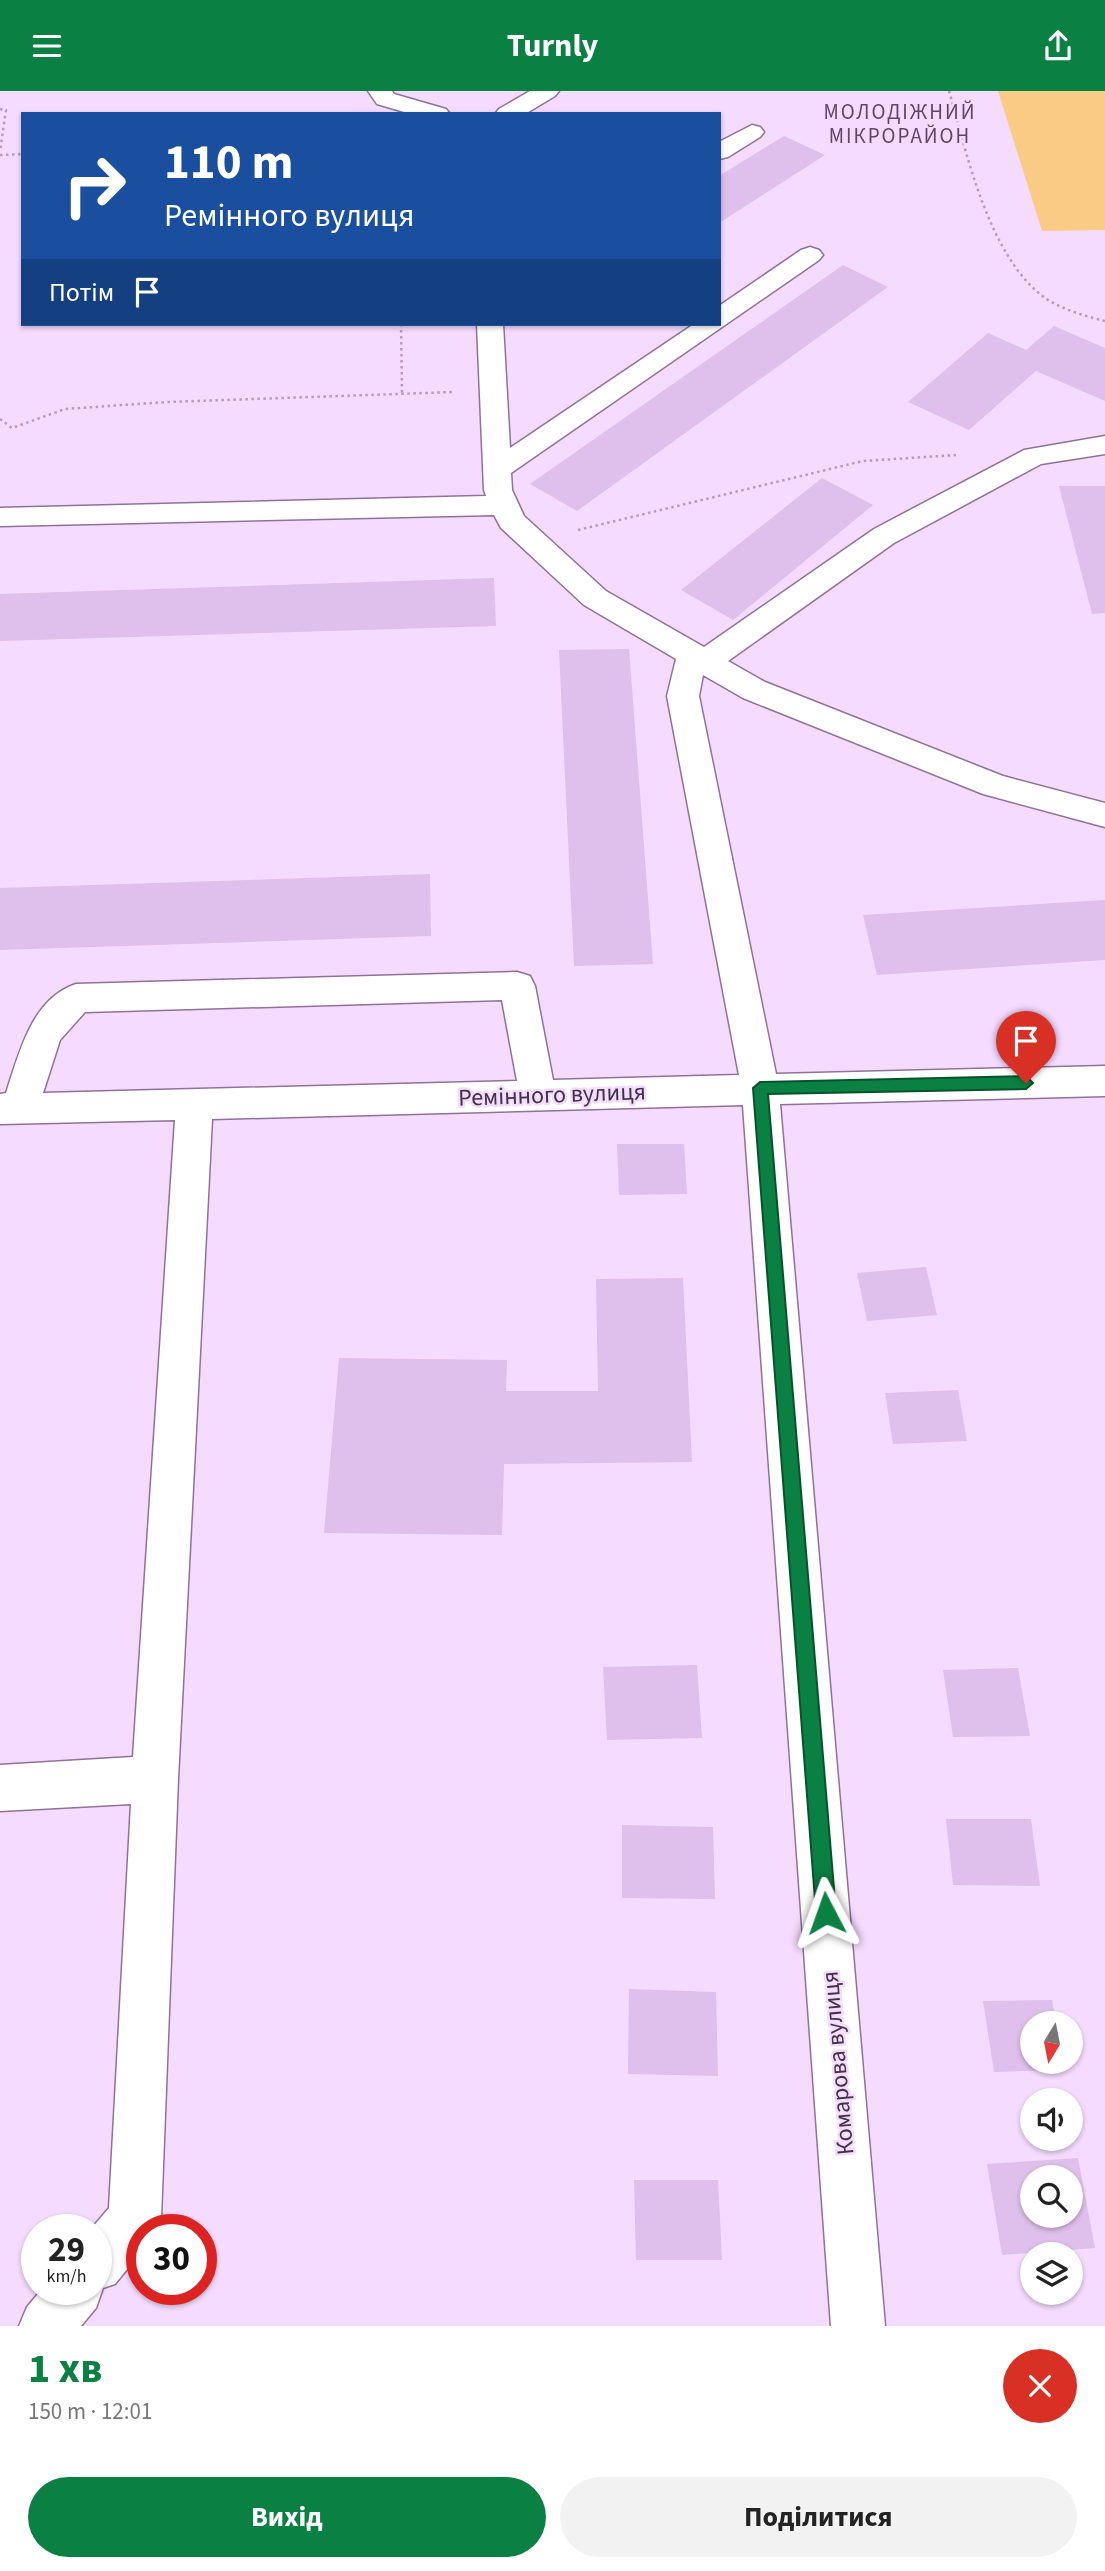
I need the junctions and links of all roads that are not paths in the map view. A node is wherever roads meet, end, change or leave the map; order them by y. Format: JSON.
{"nodes":[{"id":1,"x":380,"y":91,"type":"edge"},
{"id":2,"x":547,"y":91,"type":"edge"},
{"id":3,"x":431,"y":112,"type":"edge"},
{"id":4,"x":510,"y":112,"type":"edge"},
{"id":5,"x":752,"y":132,"type":"dead end"},
{"id":6,"x":721,"y":151,"type":"edge"},
{"id":7,"x":810,"y":255,"type":"dead end"},
{"id":8,"x":721,"y":317,"type":"edge"},
{"id":9,"x":490,"y":326,"type":"edge"},
{"id":10,"x":707,"y":326,"type":"edge"},
{"id":11,"x":1105,"y":446,"type":"edge"},
{"id":12,"x":497,"y":470,"type":"junction"},
{"id":13,"x":504,"y":505,"type":"junction"},
{"id":14,"x":0,"y":517,"type":"edge"},
{"id":15,"x":699,"y":658,"type":"junction"},
{"id":16,"x":1105,"y":815,"type":"edge"},
{"id":17,"x":1105,"y":1081,"type":"edge"},
{"id":18,"x":760,"y":1088,"type":"junction"},
{"id":19,"x":538,"y":1095,"type":"junction"},
{"id":20,"x":194,"y":1106,"type":"junction"},
{"id":21,"x":9,"y":1109,"type":"edge"},
{"id":22,"x":155,"y":1779,"type":"junction"},
{"id":23,"x":0,"y":1788,"type":"edge"},
{"id":24,"x":112,"y":2246,"type":"edge"},
{"id":25,"x":64,"y":2305,"type":"edge"},
{"id":26,"x":46,"y":2326,"type":"edge"},
{"id":27,"x":858,"y":2326,"type":"edge"}],
"edges":[{"from":1,"to":3,"type":"street"},
{"from":2,"to":4,"type":"street"},
{"from":5,"to":6,"type":"street"},
{"from":7,"to":8,"type":"street"},
{"from":9,"to":12,"type":"street"},
{"from":10,"to":12,"type":"street"},
{"from":11,"to":15,"type":"street"},
{"from":12,"to":13,"type":"street"},
{"from":13,"to":14,"type":"street"},
{"from":13,"to":15,"type":"street"},
{"from":15,"to":16,"type":"street"},
{"from":15,"to":18,"type":"street","name":"Комарова вулиця"},
{"from":17,"to":18,"type":"street","name":"Ремінного вулиця"},
{"from":18,"to":19,"type":"street","name":"Ремінного вулиця"},
{"from":18,"to":27,"type":"street","name":"Комарова вулиця"},
{"from":19,"to":20,"type":"street","name":"Ремінного вулиця"},
{"from":19,"to":21,"type":"street"},
{"from":20,"to":21,"type":"street","name":"Ремінного вулиця"},
{"from":20,"to":22,"type":"street"},
{"from":22,"to":23,"type":"street"},
{"from":22,"to":24,"type":"street"},
{"from":25,"to":26,"type":"street"}]}
